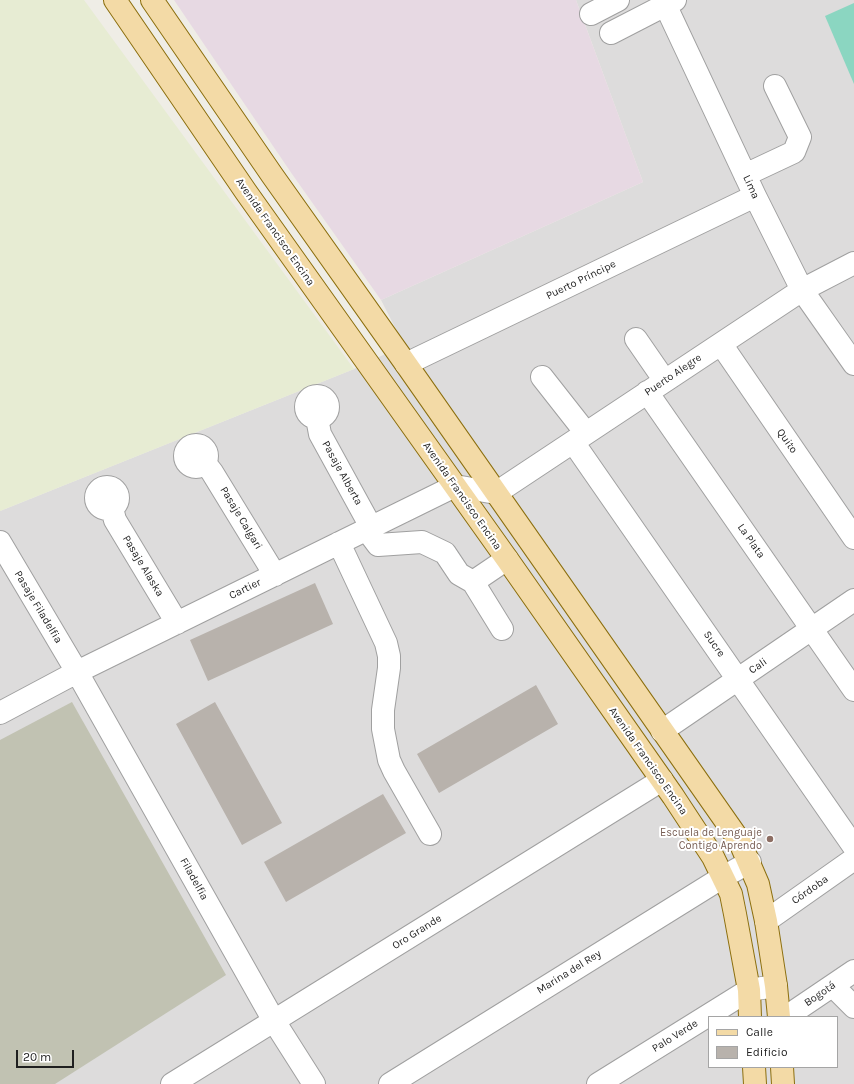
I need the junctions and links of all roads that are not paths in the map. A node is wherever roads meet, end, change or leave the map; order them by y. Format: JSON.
{"nodes":[{"id":1,"x":115,"y":0,"type":"edge"},
{"id":2,"x":152,"y":0,"type":"edge"},
{"id":3,"x":618,"y":0,"type":"edge"},
{"id":4,"x":668,"y":1,"type":"edge"},
{"id":5,"x":591,"y":14,"type":"dead end"},
{"id":6,"x":611,"y":33,"type":"dead end"},
{"id":7,"x":775,"y":86,"type":"dead end"},
{"id":8,"x":272,"y":175,"type":"junction"},
{"id":9,"x":745,"y":175,"type":"junction"},
{"id":10,"x":246,"y":192,"type":"junction"},
{"id":11,"x":755,"y":196,"type":"junction"},
{"id":12,"x":854,"y":263,"type":"edge"},
{"id":13,"x":802,"y":290,"type":"junction"},
{"id":14,"x":636,"y":339,"type":"dead end"},
{"id":15,"x":721,"y":344,"type":"junction"},
{"id":16,"x":406,"y":364,"type":"junction"},
{"id":17,"x":854,"y":364,"type":"edge"},
{"id":18,"x":542,"y":377,"type":"dead end"},
{"id":19,"x":656,"y":387,"type":"junction"},
{"id":20,"x":317,"y":418,"type":"dead end"},
{"id":21,"x":579,"y":437,"type":"junction"},
{"id":22,"x":205,"y":463,"type":"dead end"},
{"id":23,"x":455,"y":486,"type":"junction"},
{"id":24,"x":496,"y":493,"type":"junction"},
{"id":25,"x":112,"y":508,"type":"dead end"},
{"id":26,"x":371,"y":527,"type":"junction"},
{"id":27,"x":854,"y":538,"type":"edge"},
{"id":28,"x":0,"y":542,"type":"edge"},
{"id":29,"x":339,"y":543,"type":"junction"},
{"id":30,"x":507,"y":559,"type":"junction"},
{"id":31,"x":275,"y":575,"type":"junction"},
{"id":32,"x":473,"y":582,"type":"junction"},
{"id":33,"x":854,"y":600,"type":"edge"},
{"id":34,"x":177,"y":623,"type":"junction"},
{"id":35,"x":502,"y":629,"type":"dead end"},
{"id":36,"x":812,"y":629,"type":"junction"},
{"id":37,"x":77,"y":672,"type":"junction"},
{"id":38,"x":738,"y":679,"type":"junction"},
{"id":39,"x":854,"y":690,"type":"edge"},
{"id":40,"x":0,"y":713,"type":"edge"},
{"id":41,"x":662,"y":731,"type":"junction"},
{"id":42,"x":662,"y":780,"type":"junction"},
{"id":43,"x":430,"y":834,"type":"dead end"},
{"id":44,"x":854,"y":847,"type":"edge"},
{"id":45,"x":854,"y":859,"type":"edge"},
{"id":46,"x":750,"y":862,"type":"junction"},
{"id":47,"x":723,"y":877,"type":"junction"},
{"id":48,"x":766,"y":921,"type":"junction"},
{"id":49,"x":854,"y":972,"type":"edge"},
{"id":50,"x":776,"y":986,"type":"junction"},
{"id":51,"x":833,"y":986,"type":"junction"},
{"id":52,"x":749,"y":990,"type":"junction"},
{"id":53,"x":854,"y":1007,"type":"edge"},
{"id":54,"x":750,"y":1016,"type":"edge"},
{"id":55,"x":779,"y":1016,"type":"edge"},
{"id":56,"x":788,"y":1016,"type":"edge"},
{"id":57,"x":274,"y":1021,"type":"junction"},
{"id":58,"x":754,"y":1068,"type":"edge"},
{"id":59,"x":782,"y":1068,"type":"edge"},
{"id":60,"x":172,"y":1084,"type":"edge"},
{"id":61,"x":314,"y":1084,"type":"edge"},
{"id":62,"x":390,"y":1084,"type":"edge"},
{"id":63,"x":598,"y":1084,"type":"edge"},
{"id":64,"x":755,"y":1084,"type":"edge"},
{"id":65,"x":783,"y":1084,"type":"edge"}],
"edges":[{"from":1,"to":10,"type":"main road","name":"Avenida Francisco Encina"},
{"from":2,"to":8,"type":"main road"},
{"from":3,"to":5,"type":"street"},
{"from":4,"to":6,"type":"street"},
{"from":4,"to":9,"type":"street","name":"Lima"},
{"from":7,"to":9,"type":"street"},
{"from":8,"to":10,"type":"main road"},
{"from":8,"to":16,"type":"main road"},
{"from":9,"to":11,"type":"street","name":"Lima"},
{"from":10,"to":23,"type":"main road","name":"Avenida Francisco Encina"},
{"from":11,"to":13,"type":"street","name":"Lima"},
{"from":11,"to":16,"type":"street","name":"Puerto Príncipe"},
{"from":12,"to":13,"type":"street","name":"Puerto Alegre"},
{"from":13,"to":15,"type":"street","name":"Puerto Alegre"},
{"from":13,"to":17,"type":"street","name":"Lima"},
{"from":14,"to":19,"type":"street","name":"La Plata"},
{"from":15,"to":19,"type":"street","name":"Puerto Alegre"},
{"from":15,"to":27,"type":"street","name":"Quito"},
{"from":16,"to":24,"type":"main road"},
{"from":18,"to":21,"type":"street","name":"Sucre"},
{"from":19,"to":21,"type":"street","name":"Puerto Alegre"},
{"from":19,"to":36,"type":"street","name":"La Plata"},
{"from":20,"to":26,"type":"street","name":"Pasaje Alberta"},
{"from":21,"to":24,"type":"street","name":"Puerto Alegre"},
{"from":21,"to":38,"type":"street","name":"Sucre"},
{"from":22,"to":31,"type":"street","name":"Pasaje Calgari"},
{"from":23,"to":24,"type":"street"},
{"from":23,"to":26,"type":"street","name":"Cartier"},
{"from":23,"to":30,"type":"main road","name":"Avenida Francisco Encina"},
{"from":24,"to":41,"type":"main road"},
{"from":25,"to":34,"type":"street","name":"Pasaje Alaska"},
{"from":26,"to":29,"type":"street","name":"Cartier"},
{"from":26,"to":32,"type":"street","name":"Pasaje Alberta"},
{"from":28,"to":37,"type":"street","name":"Pasaje Filadelfia"},
{"from":29,"to":31,"type":"street","name":"Cartier"},
{"from":29,"to":43,"type":"street"},
{"from":30,"to":32,"type":"street"},
{"from":30,"to":42,"type":"main road","name":"Avenida Francisco Encina"},
{"from":31,"to":34,"type":"street","name":"Cartier"},
{"from":32,"to":35,"type":"street"},
{"from":33,"to":36,"type":"street","name":"Cali"},
{"from":34,"to":37,"type":"street","name":"Cartier"},
{"from":36,"to":38,"type":"street","name":"Cali"},
{"from":36,"to":39,"type":"street","name":"La Plata"},
{"from":37,"to":40,"type":"street","name":"Cartier"},
{"from":37,"to":57,"type":"street","name":"Filadelfia"},
{"from":38,"to":41,"type":"street","name":"Cali"},
{"from":38,"to":44,"type":"street","name":"Sucre"},
{"from":41,"to":46,"type":"main road"},
{"from":42,"to":47,"type":"main road","name":"Avenida Francisco Encina"},
{"from":42,"to":57,"type":"street","name":"Oro Grande"},
{"from":45,"to":48,"type":"street","name":"Córdoba"},
{"from":46,"to":47,"type":"street","name":"Marina del Rey"},
{"from":46,"to":48,"type":"main road"},
{"from":47,"to":52,"type":"main road","name":"Avenida Francisco Encina"},
{"from":47,"to":62,"type":"street","name":"Marina del Rey"},
{"from":48,"to":50,"type":"main road"},
{"from":49,"to":51,"type":"street","name":"Bogotá"},
{"from":50,"to":52,"type":"street","name":"Palo Verde"},
{"from":50,"to":55,"type":"main road"},
{"from":51,"to":53,"type":"street"},
{"from":51,"to":56,"type":"street","name":"Bogotá"},
{"from":52,"to":54,"type":"main road","name":"Avenida Francisco Encina"},
{"from":52,"to":63,"type":"street","name":"Palo Verde"},
{"from":57,"to":60,"type":"street","name":"Oro Grande"},
{"from":57,"to":61,"type":"street","name":"Filadelfia"},
{"from":58,"to":64,"type":"main road"},
{"from":59,"to":65,"type":"main road"}]}
